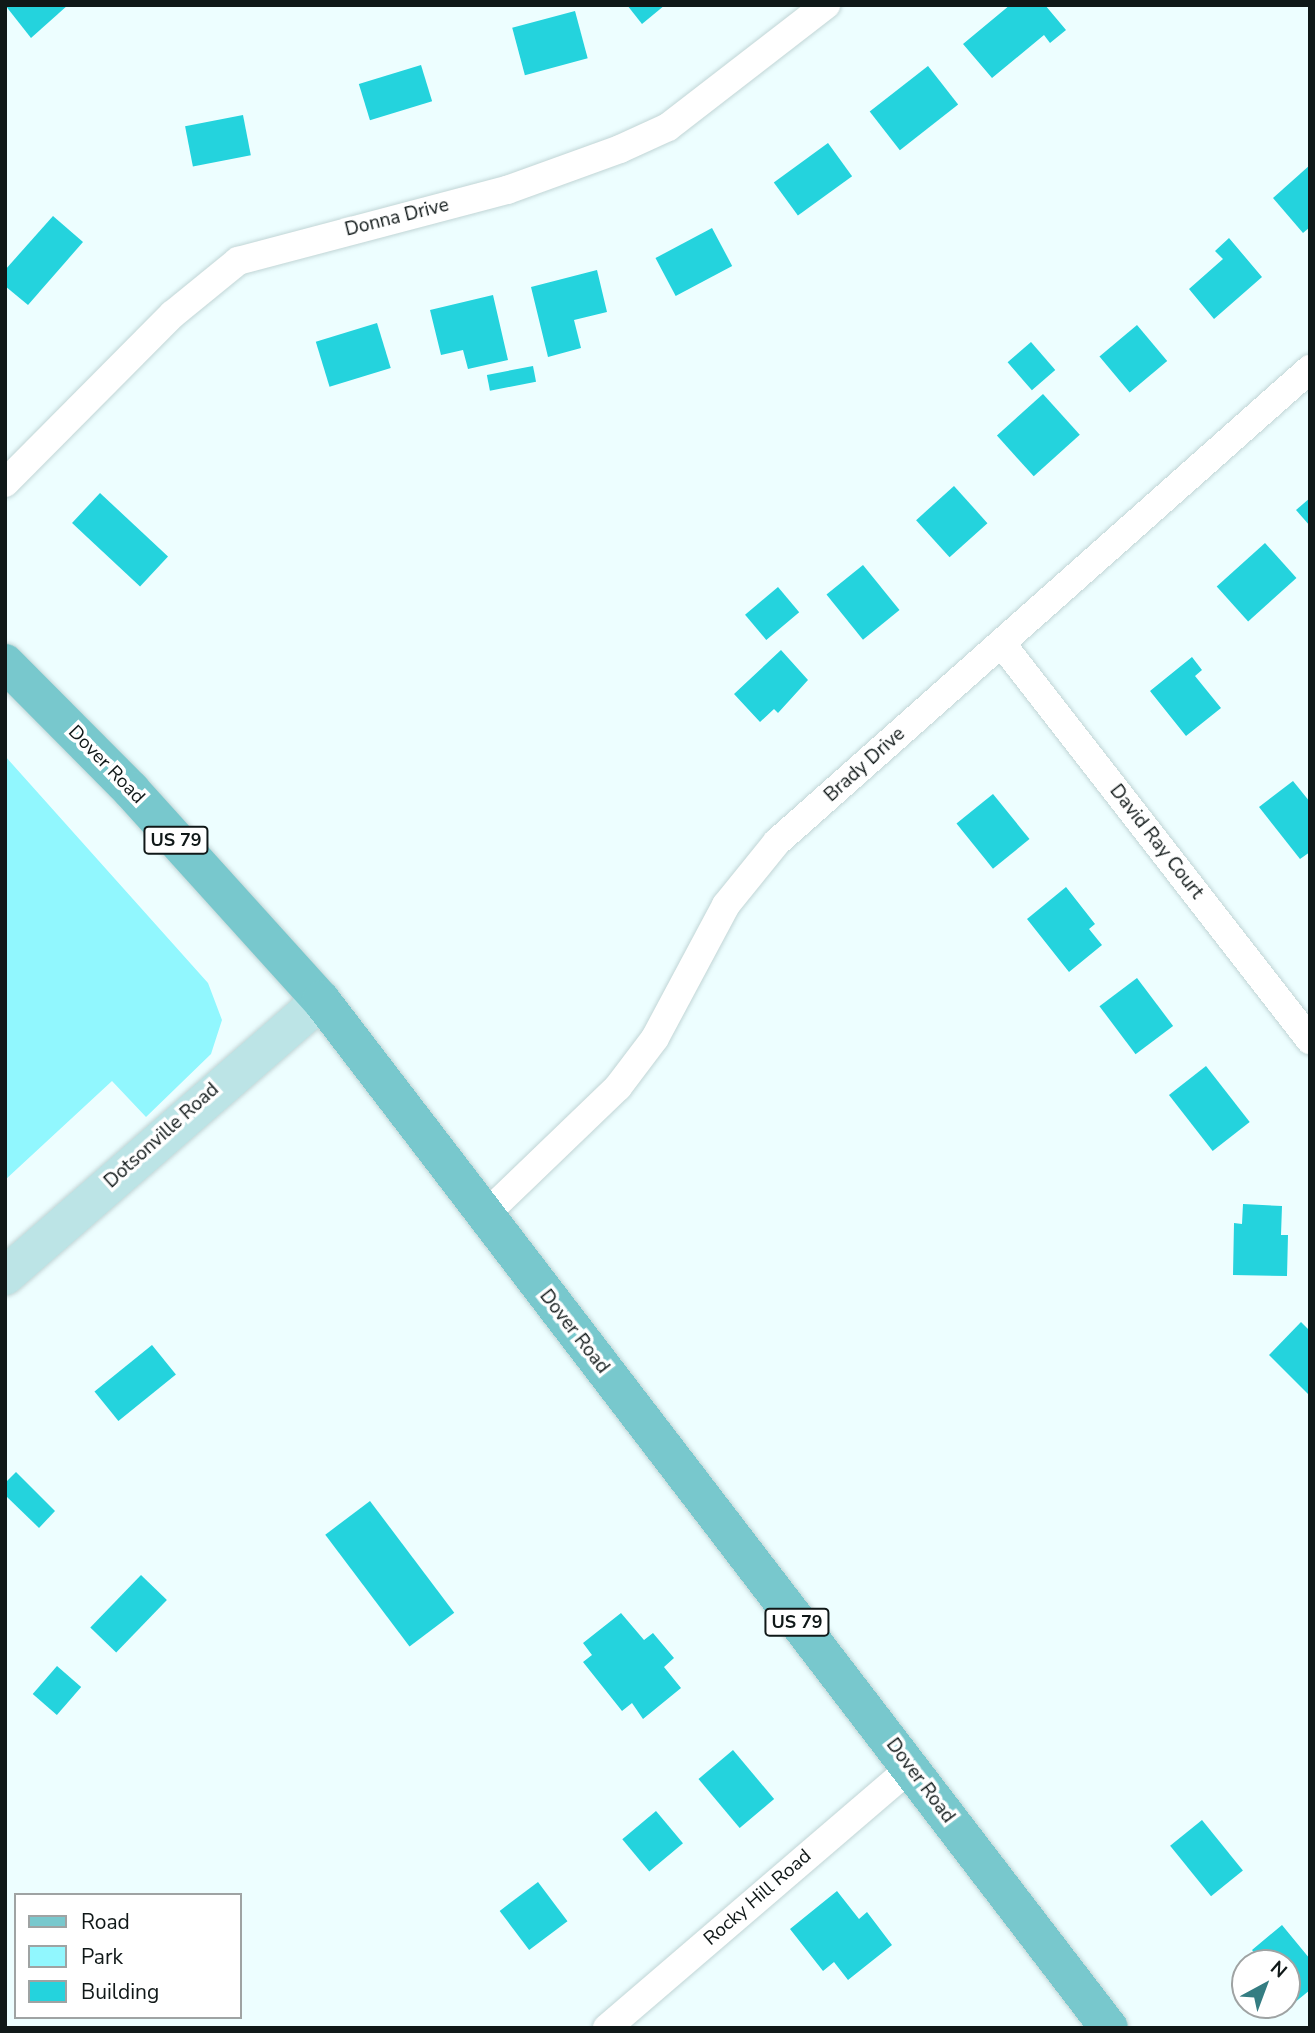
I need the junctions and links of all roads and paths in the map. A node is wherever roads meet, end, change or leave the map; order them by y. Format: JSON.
{"nodes":[{"id":1,"x":826,"y":5,"type":"edge"},
{"id":2,"x":1310,"y":369,"type":"edge"},
{"id":3,"x":5,"y":483,"type":"edge"},
{"id":4,"x":1002,"y":644,"type":"junction"},
{"id":5,"x":5,"y":663,"type":"edge"},
{"id":6,"x":321,"y":1000,"type":"junction"},
{"id":7,"x":1310,"y":1040,"type":"edge"},
{"id":8,"x":484,"y":1216,"type":"junction"},
{"id":9,"x":5,"y":1276,"type":"edge"},
{"id":10,"x":910,"y":1768,"type":"junction"},
{"id":11,"x":607,"y":2028,"type":"edge"},
{"id":12,"x":1110,"y":2028,"type":"edge"}],
"edges":[{"from":1,"to":3,"type":"street","name":"Donna Drive"},
{"from":2,"to":4,"type":"street","name":"Brady Drive"},
{"from":4,"to":7,"type":"street","name":"David Ray Court"},
{"from":4,"to":8,"type":"street","name":"Brady Drive"},
{"from":5,"to":6,"type":"main road","name":"Dover Road","number":"US 79"},
{"from":6,"to":8,"type":"main road","name":"Dover Road","number":"US 79"},
{"from":6,"to":9,"type":"main road","name":"Dotsonville Road"},
{"from":8,"to":10,"type":"main road","name":"Dover Road","number":"US 79"},
{"from":10,"to":11,"type":"street","name":"Rocky Hill Road"},
{"from":10,"to":12,"type":"main road","name":"Dover Road","number":"US 79"}]}
